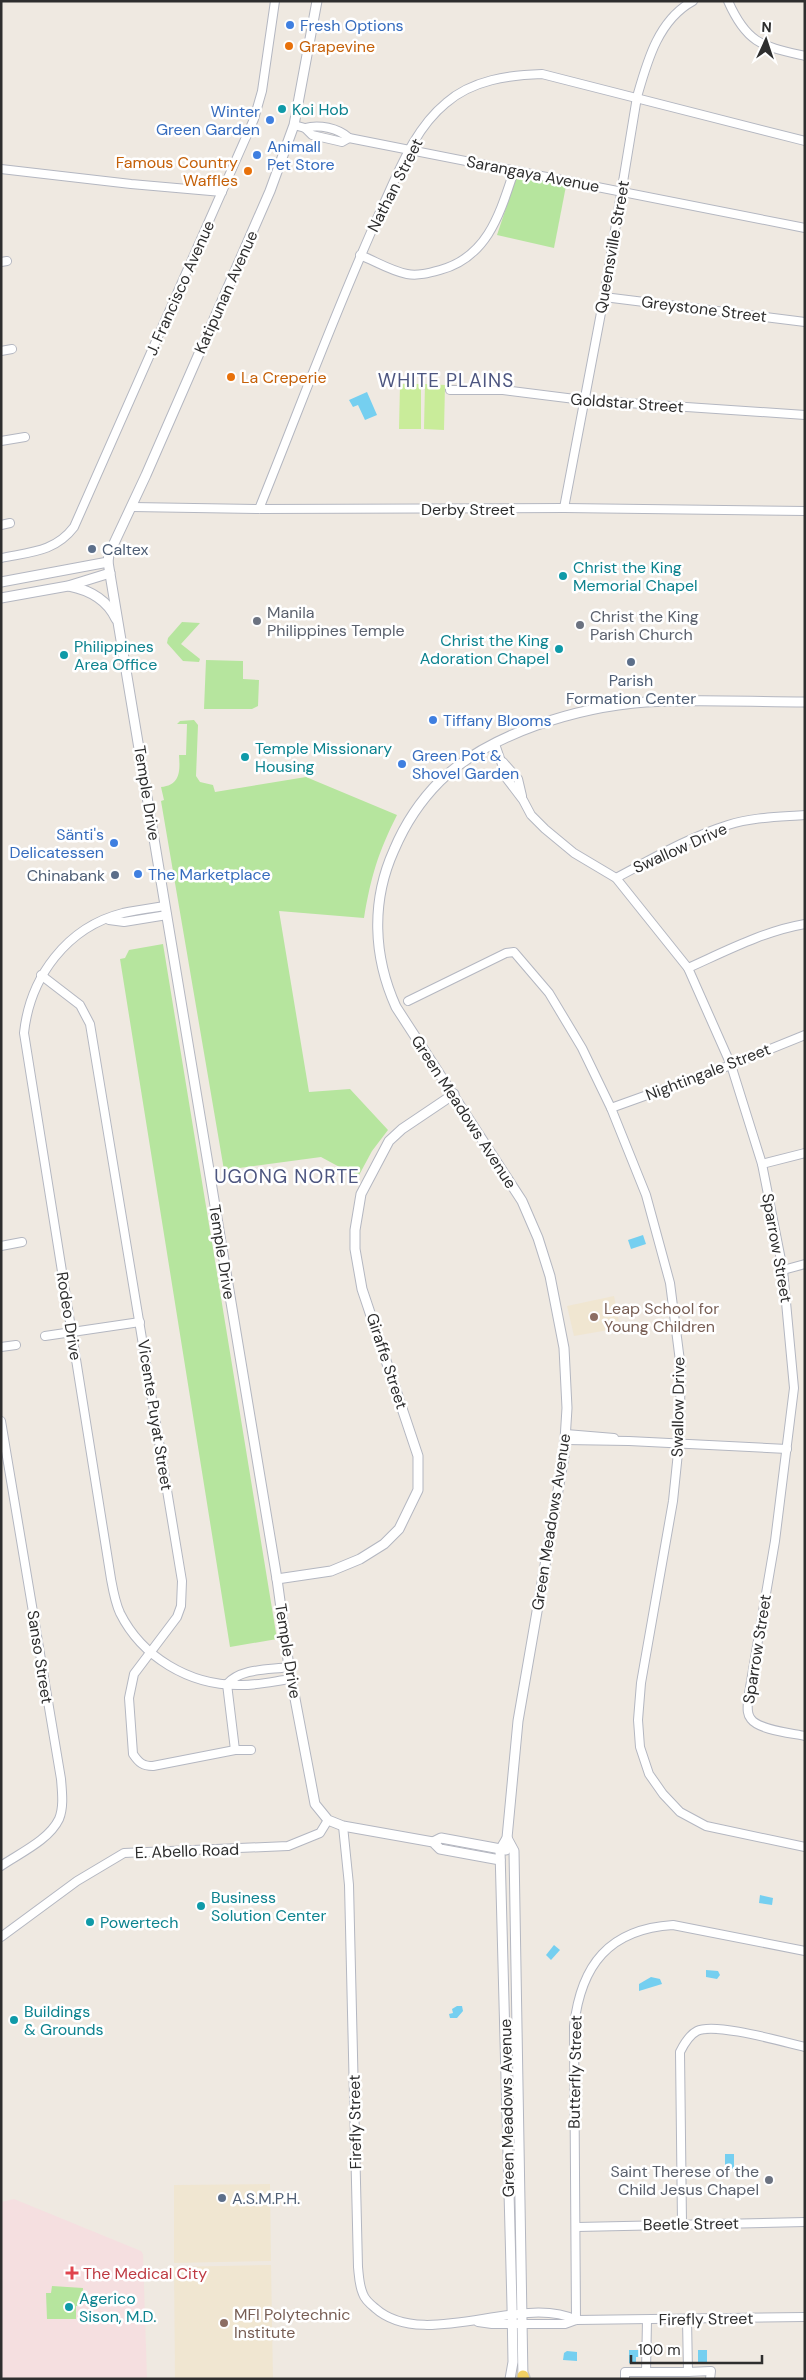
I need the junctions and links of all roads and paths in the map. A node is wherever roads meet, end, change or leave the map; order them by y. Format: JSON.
{"nodes":[{"id":1,"x":275,"y":1,"type":"edge"},
{"id":2,"x":316,"y":1,"type":"edge"},
{"id":3,"x":693,"y":1,"type":"edge"},
{"id":4,"x":728,"y":1,"type":"edge"},
{"id":5,"x":680,"y":4,"type":"edge"},
{"id":6,"x":805,"y":56,"type":"edge"},
{"id":7,"x":637,"y":97,"type":"junction"},
{"id":8,"x":294,"y":125,"type":"junction"},
{"id":9,"x":805,"y":141,"type":"edge"},
{"id":10,"x":410,"y":149,"type":"junction"},
{"id":11,"x":1,"y":168,"type":"edge"},
{"id":12,"x":514,"y":171,"type":"junction"},
{"id":13,"x":222,"y":192,"type":"junction"},
{"id":14,"x":622,"y":192,"type":"junction"},
{"id":15,"x":805,"y":228,"type":"edge"},
{"id":16,"x":360,"y":255,"type":"junction"},
{"id":17,"x":604,"y":297,"type":"junction"},
{"id":18,"x":805,"y":322,"type":"edge"},
{"id":19,"x":12,"y":349,"type":"dead end"},
{"id":20,"x":1,"y":351,"type":"edge"},
{"id":21,"x":450,"y":390,"type":"dead end"},
{"id":22,"x":583,"y":400,"type":"junction"},
{"id":23,"x":805,"y":415,"type":"edge"},
{"id":24,"x":25,"y":437,"type":"dead end"},
{"id":25,"x":1,"y":441,"type":"edge"},
{"id":26,"x":132,"y":507,"type":"junction"},
{"id":27,"x":564,"y":508,"type":"junction"},
{"id":28,"x":259,"y":509,"type":"junction"},
{"id":29,"x":805,"y":511,"type":"edge"},
{"id":30,"x":10,"y":523,"type":"dead end"},
{"id":31,"x":1,"y":525,"type":"edge"},
{"id":32,"x":1,"y":558,"type":"edge"},
{"id":33,"x":108,"y":562,"type":"junction"},
{"id":34,"x":110,"y":573,"type":"junction"},
{"id":35,"x":1,"y":582,"type":"edge"},
{"id":36,"x":68,"y":586,"type":"junction"},
{"id":37,"x":1,"y":598,"type":"edge"},
{"id":38,"x":120,"y":628,"type":"junction"},
{"id":39,"x":805,"y":702,"type":"edge"},
{"id":40,"x":495,"y":744,"type":"junction"},
{"id":41,"x":805,"y":815,"type":"edge"},
{"id":42,"x":616,"y":878,"type":"junction"},
{"id":43,"x":166,"y":910,"type":"junction"},
{"id":44,"x":805,"y":924,"type":"edge"},
{"id":45,"x":688,"y":968,"type":"junction"},
{"id":46,"x":41,"y":975,"type":"junction"},
{"id":47,"x":408,"y":1001,"type":"dead end"},
{"id":48,"x":805,"y":1035,"type":"edge"},
{"id":49,"x":731,"y":1065,"type":"junction"},
{"id":50,"x":454,"y":1094,"type":"junction"},
{"id":51,"x":611,"y":1108,"type":"junction"},
{"id":52,"x":805,"y":1153,"type":"edge"},
{"id":53,"x":762,"y":1164,"type":"junction"},
{"id":54,"x":22,"y":1242,"type":"dead end"},
{"id":55,"x":1,"y":1246,"type":"edge"},
{"id":56,"x":805,"y":1264,"type":"edge"},
{"id":57,"x":783,"y":1270,"type":"junction"},
{"id":58,"x":140,"y":1322,"type":"junction"},
{"id":59,"x":72,"y":1332,"type":"junction"},
{"id":60,"x":45,"y":1336,"type":"dead end"},
{"id":61,"x":16,"y":1344,"type":"dead end"},
{"id":62,"x":1,"y":1347,"type":"edge"},
{"id":63,"x":1,"y":1422,"type":"edge"},
{"id":64,"x":566,"y":1437,"type":"junction"},
{"id":65,"x":679,"y":1443,"type":"junction"},
{"id":66,"x":787,"y":1449,"type":"junction"},
{"id":67,"x":277,"y":1579,"type":"junction"},
{"id":68,"x":150,"y":1652,"type":"junction"},
{"id":69,"x":289,"y":1667,"type":"junction"},
{"id":70,"x":291,"y":1679,"type":"junction"},
{"id":71,"x":227,"y":1684,"type":"junction"},
{"id":72,"x":805,"y":1736,"type":"edge"},
{"id":73,"x":235,"y":1750,"type":"junction"},
{"id":74,"x":251,"y":1750,"type":"dead end"},
{"id":75,"x":328,"y":1820,"type":"junction"},
{"id":76,"x":343,"y":1826,"type":"junction"},
{"id":77,"x":507,"y":1838,"type":"junction"},
{"id":78,"x":433,"y":1842,"type":"junction"},
{"id":79,"x":805,"y":1847,"type":"edge"},
{"id":80,"x":500,"y":1850,"type":"junction"},
{"id":81,"x":514,"y":1851,"type":"junction"},
{"id":82,"x":500,"y":1860,"type":"junction"},
{"id":83,"x":1,"y":1866,"type":"edge"},
{"id":84,"x":1,"y":1937,"type":"edge"},
{"id":85,"x":516,"y":1939,"type":"junction"},
{"id":86,"x":502,"y":1940,"type":"junction"},
{"id":87,"x":805,"y":1951,"type":"edge"},
{"id":88,"x":504,"y":2032,"type":"junction"},
{"id":89,"x":518,"y":2033,"type":"junction"},
{"id":90,"x":805,"y":2047,"type":"edge"},
{"id":91,"x":505,"y":2070,"type":"junction"},
{"id":92,"x":518,"y":2070,"type":"junction"},
{"id":93,"x":805,"y":2222,"type":"edge"},
{"id":94,"x":682,"y":2224,"type":"junction"},
{"id":95,"x":576,"y":2227,"type":"junction"},
{"id":96,"x":510,"y":2246,"type":"junction"},
{"id":97,"x":522,"y":2246,"type":"junction"},
{"id":98,"x":805,"y":2317,"type":"edge"},
{"id":99,"x":517,"y":2319,"type":"junction"},
{"id":100,"x":687,"y":2319,"type":"junction"},
{"id":101,"x":576,"y":2320,"type":"junction"},
{"id":102,"x":647,"y":2320,"type":"junction"},
{"id":103,"x":646,"y":2372,"type":"junction"},
{"id":104,"x":688,"y":2372,"type":"junction"},
{"id":105,"x":523,"y":2378,"type":"edge"},
{"id":106,"x":510,"y":2379,"type":"edge"},
{"id":107,"x":625,"y":2379,"type":"edge"},
{"id":108,"x":710,"y":2379,"type":"edge"}],
"edges":[{"from":1,"to":13,"type":"street","name":"J. Francisco Avenue"},
{"from":2,"to":8,"type":"street","name":"Katipunan Avenue"},
{"from":3,"to":5,"type":"street","name":"Queensville Street"},
{"from":4,"to":6,"type":"street"},
{"from":5,"to":7,"type":"street","name":"Queensville Street"},
{"from":7,"to":9,"type":"street","name":"Nathan Street"},
{"from":7,"to":10,"type":"street","name":"Nathan Street"},
{"from":7,"to":14,"type":"street","name":"Queensville Street"},
{"from":8,"to":10,"type":"street","name":"Sarangaya Avenue"},
{"from":8,"to":26,"type":"street","name":"Katipunan Avenue"},
{"from":10,"to":12,"type":"street","name":"Sarangaya Avenue"},
{"from":10,"to":16,"type":"street","name":"Nathan Street"},
{"from":11,"to":13,"type":"street"},
{"from":12,"to":14,"type":"street","name":"Sarangaya Avenue"},
{"from":12,"to":16,"type":"street"},
{"from":13,"to":32,"type":"street","name":"J. Francisco Avenue"},
{"from":14,"to":15,"type":"street","name":"Sarangaya Avenue"},
{"from":14,"to":17,"type":"street","name":"Queensville Street"},
{"from":16,"to":28,"type":"street","name":"Nathan Street"},
{"from":17,"to":18,"type":"street","name":"Greystone Street"},
{"from":17,"to":22,"type":"street","name":"Queensville Street"},
{"from":19,"to":20,"type":"street"},
{"from":21,"to":22,"type":"street","name":"Goldstar Street"},
{"from":22,"to":23,"type":"street","name":"Goldstar Street"},
{"from":22,"to":27,"type":"street","name":"Queensville Street"},
{"from":24,"to":25,"type":"street"},
{"from":26,"to":28,"type":"street","name":"Derby Street"},
{"from":26,"to":33,"type":"street","name":"Katipunan Avenue"},
{"from":27,"to":28,"type":"street","name":"Derby Street"},
{"from":27,"to":29,"type":"street","name":"Derby Street"},
{"from":30,"to":31,"type":"street"},
{"from":33,"to":34,"type":"street"},
{"from":33,"to":35,"type":"street"},
{"from":34,"to":36,"type":"street"},
{"from":34,"to":38,"type":"street","name":"Temple Drive"},
{"from":36,"to":37,"type":"street"},
{"from":36,"to":38,"type":"street"},
{"from":38,"to":43,"type":"street","name":"Temple Drive"},
{"from":39,"to":40,"type":"street","name":"Green Meadows Avenue"},
{"from":40,"to":42,"type":"street","name":"Sparrow Street"},
{"from":40,"to":50,"type":"street","name":"Green Meadows Avenue"},
{"from":41,"to":42,"type":"street","name":"Swallow Drive"},
{"from":42,"to":45,"type":"street","name":"Sparrow Street"},
{"from":43,"to":46,"type":"street","name":"Rodeo Drive"},
{"from":43,"to":67,"type":"street","name":"Temple Drive"},
{"from":44,"to":45,"type":"street"},
{"from":45,"to":49,"type":"street","name":"Sparrow Street"},
{"from":46,"to":58,"type":"street","name":"Vicente Puyat Street"},
{"from":46,"to":59,"type":"street","name":"Rodeo Drive"},
{"from":47,"to":51,"type":"street","name":"Swallow Drive"},
{"from":48,"to":49,"type":"street","name":"Nightingale Street"},
{"from":49,"to":51,"type":"street","name":"Nightingale Street"},
{"from":49,"to":53,"type":"street","name":"Sparrow Street"},
{"from":50,"to":64,"type":"street","name":"Green Meadows Avenue"},
{"from":50,"to":67,"type":"street","name":"Giraffe Street"},
{"from":51,"to":65,"type":"street","name":"Swallow Drive"},
{"from":52,"to":53,"type":"street"},
{"from":53,"to":57,"type":"street","name":"Sparrow Street"},
{"from":54,"to":55,"type":"street"},
{"from":56,"to":57,"type":"street"},
{"from":57,"to":66,"type":"street","name":"Sparrow Street"},
{"from":58,"to":59,"type":"street"},
{"from":58,"to":68,"type":"street","name":"Vicente Puyat Street"},
{"from":59,"to":60,"type":"street"},
{"from":59,"to":68,"type":"street","name":"Rodeo Drive"},
{"from":61,"to":62,"type":"street"},
{"from":63,"to":83,"type":"street","name":"Sanso Street"},
{"from":64,"to":65,"type":"street"},
{"from":64,"to":77,"type":"street","name":"Green Meadows Avenue"},
{"from":65,"to":66,"type":"street"},
{"from":65,"to":79,"type":"street","name":"Swallow Drive"},
{"from":66,"to":72,"type":"street","name":"Sparrow Street"},
{"from":67,"to":69,"type":"street","name":"Temple Drive"},
{"from":68,"to":71,"type":"street","name":"Rodeo Drive"},
{"from":68,"to":73,"type":"street","name":"Vicente Puyat Street"},
{"from":69,"to":70,"type":"street","name":"Temple Drive"},
{"from":69,"to":71,"type":"street"},
{"from":70,"to":71,"type":"street","name":"Rodeo Drive"},
{"from":70,"to":75,"type":"street","name":"Temple Drive"},
{"from":71,"to":73,"type":"street"},
{"from":73,"to":74,"type":"street","name":"Vicente Puyat Street"},
{"from":75,"to":76,"type":"street"},
{"from":75,"to":84,"type":"street","name":"E. Abello Road"},
{"from":76,"to":78,"type":"street"},
{"from":76,"to":99,"type":"street","name":"Firefly Street"},
{"from":77,"to":80,"type":"street","name":"Green Meadows Avenue"},
{"from":77,"to":81,"type":"street","name":"Green Meadows Avenue"},
{"from":78,"to":80,"type":"street"},
{"from":78,"to":82,"type":"street"},
{"from":80,"to":81,"type":"street"},
{"from":80,"to":82,"type":"street","name":"Green Meadows Avenue"},
{"from":81,"to":85,"type":"street","name":"Green Meadows Avenue"},
{"from":82,"to":86,"type":"street","name":"Green Meadows Avenue"},
{"from":85,"to":86,"type":"street"},
{"from":85,"to":89,"type":"street","name":"Green Meadows Avenue"},
{"from":86,"to":88,"type":"street","name":"Green Meadows Avenue"},
{"from":87,"to":95,"type":"street","name":"Butterfly Street"},
{"from":88,"to":89,"type":"street"},
{"from":88,"to":91,"type":"street","name":"Green Meadows Avenue"},
{"from":89,"to":92,"type":"street","name":"Green Meadows Avenue"},
{"from":90,"to":94,"type":"street"},
{"from":91,"to":92,"type":"street"},
{"from":91,"to":96,"type":"street","name":"Green Meadows Avenue"},
{"from":92,"to":97,"type":"street","name":"Green Meadows Avenue"},
{"from":93,"to":94,"type":"street","name":"Beetle Street"},
{"from":94,"to":95,"type":"street","name":"Beetle Street"},
{"from":95,"to":101,"type":"street","name":"Butterfly Street"},
{"from":96,"to":97,"type":"street"},
{"from":96,"to":99,"type":"street","name":"Green Meadows Avenue"},
{"from":97,"to":99,"type":"street","name":"Green Meadows Avenue"},
{"from":98,"to":100,"type":"street","name":"Firefly Street"},
{"from":99,"to":101,"type":"street","name":"Firefly Street"},
{"from":99,"to":105,"type":"street","name":"Green Meadows Avenue"},
{"from":99,"to":106,"type":"street","name":"Green Meadows Avenue"},
{"from":100,"to":102,"type":"street","name":"Firefly Street"},
{"from":100,"to":104,"type":"street"},
{"from":101,"to":102,"type":"street","name":"Firefly Street"},
{"from":102,"to":103,"type":"street"},
{"from":103,"to":104,"type":"street"},
{"from":103,"to":107,"type":"street"},
{"from":104,"to":108,"type":"street"}]}
